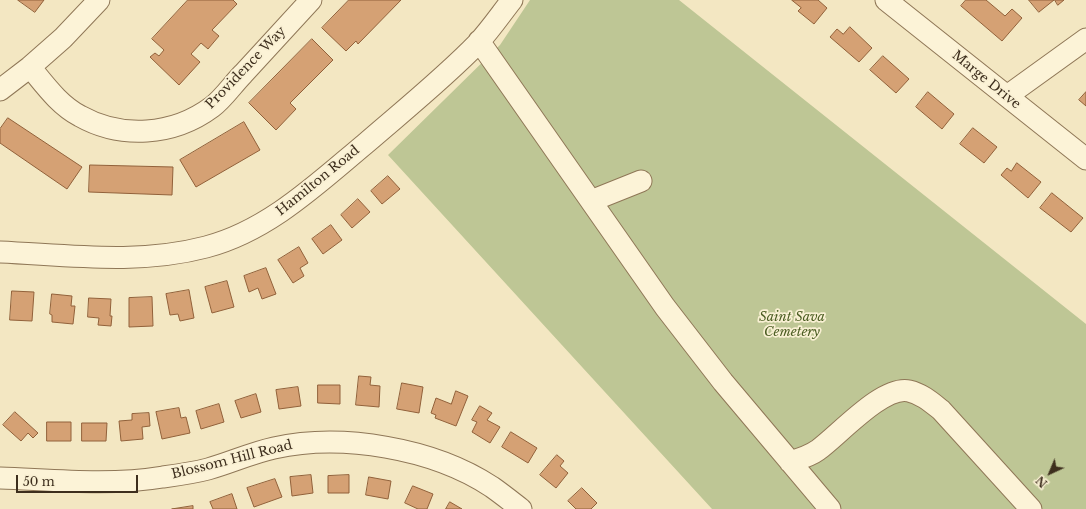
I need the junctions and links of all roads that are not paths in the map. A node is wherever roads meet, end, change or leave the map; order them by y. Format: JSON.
{"nodes":[{"id":1,"x":99,"y":0,"type":"edge"},
{"id":2,"x":311,"y":0,"type":"edge"},
{"id":3,"x":512,"y":0,"type":"edge"},
{"id":4,"x":886,"y":0,"type":"edge"},
{"id":5,"x":1086,"y":39,"type":"edge"},
{"id":6,"x":479,"y":41,"type":"junction"},
{"id":7,"x":30,"y":67,"type":"junction"},
{"id":8,"x":0,"y":90,"type":"edge"},
{"id":9,"x":1007,"y":96,"type":"junction"},
{"id":10,"x":1086,"y":159,"type":"edge"},
{"id":11,"x":641,"y":181,"type":"dead end"},
{"id":12,"x":591,"y":201,"type":"junction"},
{"id":13,"x":0,"y":252,"type":"edge"},
{"id":14,"x":790,"y":462,"type":"junction"},
{"id":15,"x":0,"y":478,"type":"edge"},
{"id":16,"x":521,"y":509,"type":"edge"},
{"id":17,"x":830,"y":509,"type":"edge"},
{"id":18,"x":1031,"y":509,"type":"edge"}],
"edges":[{"from":1,"to":7,"type":"street"},
{"from":2,"to":7,"type":"street","name":"Providence Way"},
{"from":3,"to":6,"type":"street","name":"Hamilton Road"},
{"from":4,"to":9,"type":"street","name":"Marge Drive"},
{"from":5,"to":9,"type":"street"},
{"from":6,"to":12,"type":"street"},
{"from":6,"to":13,"type":"street","name":"Hamilton Road"},
{"from":7,"to":8,"type":"street"},
{"from":9,"to":10,"type":"street","name":"Marge Drive"},
{"from":11,"to":12,"type":"street"},
{"from":12,"to":14,"type":"street"},
{"from":14,"to":17,"type":"street"},
{"from":14,"to":18,"type":"street"},
{"from":15,"to":16,"type":"street","name":"Blossom Hill Road"}]}
